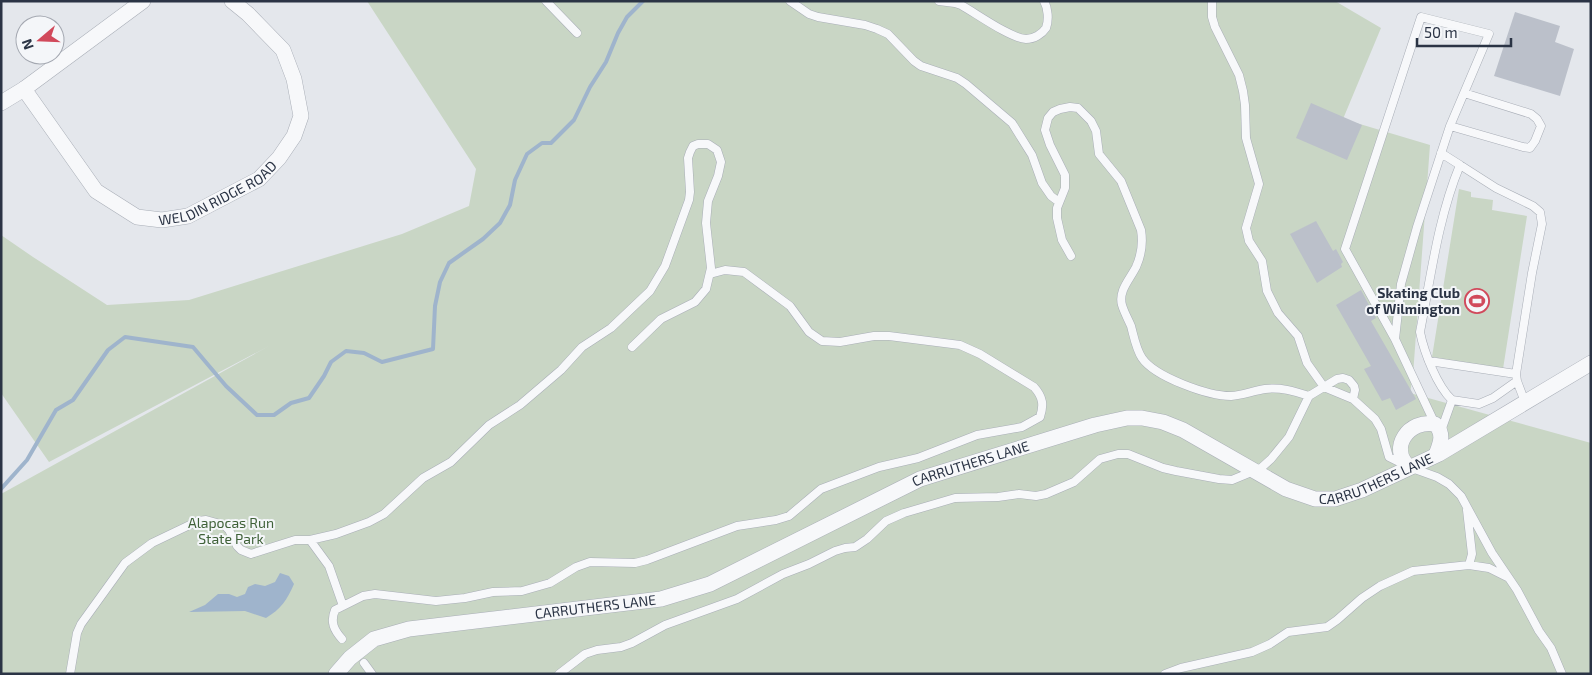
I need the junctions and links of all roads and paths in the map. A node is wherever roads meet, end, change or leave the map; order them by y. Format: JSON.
{"nodes":[{"id":1,"x":143,"y":1,"type":"edge"},
{"id":2,"x":232,"y":1,"type":"edge"},
{"id":3,"x":546,"y":1,"type":"edge"},
{"id":4,"x":790,"y":1,"type":"edge"},
{"id":5,"x":939,"y":1,"type":"edge"},
{"id":6,"x":1044,"y":1,"type":"edge"},
{"id":7,"x":1212,"y":1,"type":"edge"},
{"id":8,"x":577,"y":33,"type":"dead end"},
{"id":9,"x":24,"y":89,"type":"junction"},
{"id":10,"x":1464,"y":93,"type":"junction"},
{"id":11,"x":1,"y":103,"type":"edge"},
{"id":12,"x":1450,"y":126,"type":"junction"},
{"id":13,"x":1441,"y":153,"type":"junction"},
{"id":14,"x":1460,"y":165,"type":"junction"},
{"id":15,"x":1059,"y":202,"type":"junction"},
{"id":16,"x":1071,"y":256,"type":"dead end"},
{"id":17,"x":710,"y":274,"type":"junction"},
{"id":18,"x":1395,"y":339,"type":"junction"},
{"id":19,"x":632,"y":347,"type":"dead end"},
{"id":20,"x":1429,"y":361,"type":"junction"},
{"id":21,"x":1591,"y":362,"type":"edge"},
{"id":22,"x":1516,"y":378,"type":"junction"},
{"id":23,"x":1324,"y":388,"type":"junction"},
{"id":24,"x":1309,"y":396,"type":"junction"},
{"id":25,"x":1353,"y":399,"type":"junction"},
{"id":26,"x":1452,"y":400,"type":"junction"},
{"id":27,"x":1525,"y":402,"type":"junction"},
{"id":28,"x":1438,"y":427,"type":"junction"},
{"id":29,"x":1436,"y":455,"type":"junction"},
{"id":30,"x":1409,"y":467,"type":"junction"},
{"id":31,"x":1254,"y":471,"type":"junction"},
{"id":32,"x":1466,"y":505,"type":"junction"},
{"id":33,"x":310,"y":540,"type":"junction"},
{"id":34,"x":1469,"y":565,"type":"junction"},
{"id":35,"x":1509,"y":578,"type":"junction"},
{"id":36,"x":343,"y":606,"type":"junction"},
{"id":37,"x":342,"y":639,"type":"dead end"},
{"id":38,"x":364,"y":663,"type":"dead end"},
{"id":39,"x":70,"y":674,"type":"edge"},
{"id":40,"x":336,"y":674,"type":"edge"},
{"id":41,"x":372,"y":674,"type":"edge"},
{"id":42,"x":559,"y":674,"type":"edge"},
{"id":43,"x":1165,"y":674,"type":"edge"},
{"id":44,"x":1562,"y":674,"type":"edge"}],
"edges":[{"from":1,"to":9,"type":"street"},
{"from":2,"to":9,"type":"street","name":"WELDIN RIDGE ROAD"},
{"from":3,"to":8,"type":"lane"},
{"from":4,"to":15,"type":"lane"},
{"from":5,"to":6,"type":"lane"},
{"from":7,"to":23,"type":"lane"},
{"from":9,"to":11,"type":"street"},
{"from":10,"to":12,"type":"lane"},
{"from":10,"to":12,"type":"lane"},
{"from":10,"to":18,"type":"lane"},
{"from":12,"to":13,"type":"lane"},
{"from":13,"to":14,"type":"lane"},
{"from":13,"to":18,"type":"lane"},
{"from":14,"to":20,"type":"lane"},
{"from":14,"to":22,"type":"lane"},
{"from":15,"to":16,"type":"lane"},
{"from":15,"to":24,"type":"lane"},
{"from":17,"to":19,"type":"lane"},
{"from":17,"to":33,"type":"lane"},
{"from":17,"to":36,"type":"lane"},
{"from":18,"to":28,"type":"lane"},
{"from":20,"to":22,"type":"lane"},
{"from":20,"to":26,"type":"lane"},
{"from":21,"to":27,"type":"street","name":"CARRUTHERS LANE"},
{"from":22,"to":26,"type":"lane"},
{"from":22,"to":27,"type":"lane"},
{"from":23,"to":24,"type":"lane"},
{"from":23,"to":25,"type":"lane"},
{"from":23,"to":25,"type":"lane"},
{"from":24,"to":31,"type":"lane"},
{"from":25,"to":30,"type":"lane"},
{"from":26,"to":28,"type":"lane"},
{"from":27,"to":29,"type":"street","name":"CARRUTHERS LANE"},
{"from":28,"to":29,"type":"street"},
{"from":28,"to":30,"type":"street"},
{"from":29,"to":30,"type":"street","name":"CARRUTHERS LANE"},
{"from":30,"to":31,"type":"street","name":"CARRUTHERS LANE"},
{"from":30,"to":32,"type":"lane"},
{"from":31,"to":40,"type":"street","name":"CARRUTHERS LANE"},
{"from":31,"to":42,"type":"lane"},
{"from":32,"to":34,"type":"lane"},
{"from":32,"to":35,"type":"lane"},
{"from":33,"to":36,"type":"lane"},
{"from":33,"to":39,"type":"lane"},
{"from":34,"to":35,"type":"lane"},
{"from":34,"to":43,"type":"lane"},
{"from":35,"to":44,"type":"lane"},
{"from":36,"to":37,"type":"lane"},
{"from":38,"to":41,"type":"lane"}]}
